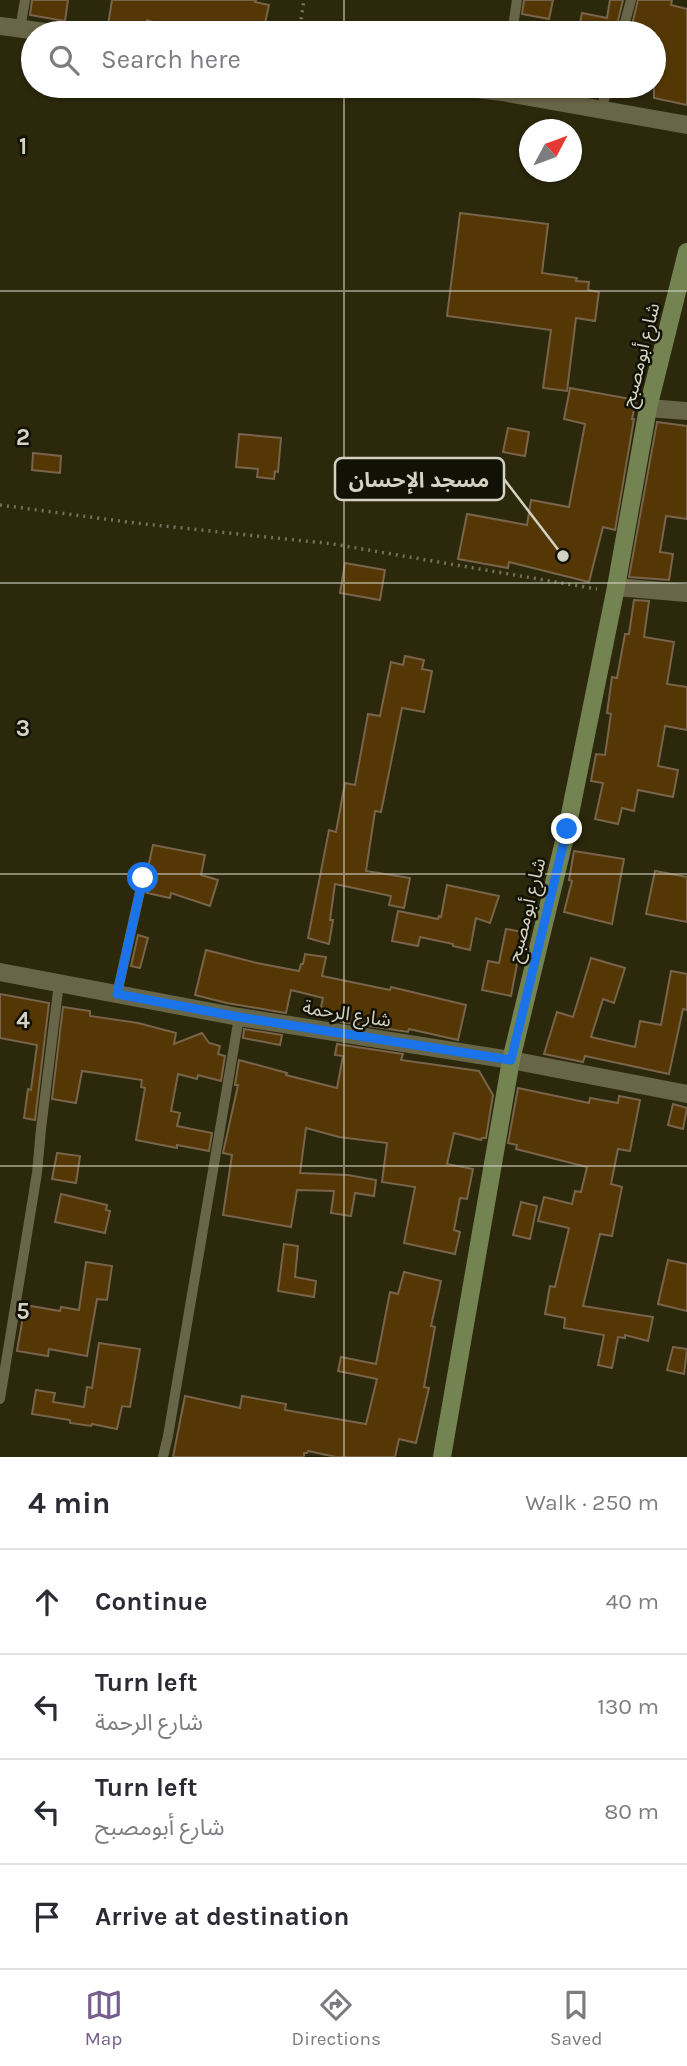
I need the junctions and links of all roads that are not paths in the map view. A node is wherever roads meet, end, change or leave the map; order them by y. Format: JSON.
{"nodes":[{"id":1,"x":25,"y":0,"type":"edge"},
{"id":2,"x":517,"y":0,"type":"edge"},
{"id":3,"x":631,"y":0,"type":"edge"},
{"id":4,"x":21,"y":21,"type":"edge"},
{"id":5,"x":514,"y":21,"type":"edge"},
{"id":6,"x":625,"y":21,"type":"edge"},
{"id":7,"x":21,"y":23,"type":"edge"},
{"id":8,"x":0,"y":26,"type":"edge"},
{"id":9,"x":20,"y":29,"type":"joint"},
{"id":10,"x":544,"y":98,"type":"edge"},
{"id":11,"x":604,"y":98,"type":"edge"},
{"id":12,"x":601,"y":110,"type":"junction"},
{"id":13,"x":687,"y":125,"type":"edge"},
{"id":14,"x":687,"y":252,"type":"edge"},
{"id":15,"x":648,"y":408,"type":"junction"},
{"id":16,"x":687,"y":411,"type":"edge"},
{"id":17,"x":617,"y":587,"type":"junction"},
{"id":18,"x":687,"y":593,"type":"edge"},
{"id":19,"x":143,"y":878,"type":"dead end"},
{"id":20,"x":0,"y":972,"type":"edge"},
{"id":21,"x":60,"y":983,"type":"junction"},
{"id":22,"x":117,"y":994,"type":"junction"},
{"id":23,"x":239,"y":1017,"type":"junction"},
{"id":24,"x":511,"y":1060,"type":"junction"},
{"id":25,"x":687,"y":1094,"type":"edge"},
{"id":26,"x":0,"y":1399,"type":"edge"},
{"id":27,"x":163,"y":1457,"type":"edge"},
{"id":28,"x":442,"y":1457,"type":"edge"}],
"edges":[{"from":1,"to":4,"type":"lane"},
{"from":2,"to":5,"type":"lane"},
{"from":3,"to":6,"type":"lane"},
{"from":7,"to":9,"type":"lane"},
{"from":8,"to":9,"type":"street"},
{"from":10,"to":12,"type":"street"},
{"from":11,"to":12,"type":"lane"},
{"from":12,"to":13,"type":"street"},
{"from":14,"to":15,"type":"street","name":"شارع أبومصبح"},
{"from":15,"to":16,"type":"street"},
{"from":15,"to":17,"type":"street","name":"شارع أبومصبح"},
{"from":17,"to":18,"type":"street"},
{"from":17,"to":24,"type":"street","name":"شارع أبومصبح"},
{"from":19,"to":22,"type":"lane"},
{"from":20,"to":21,"type":"street","name":"شارع الرحمة"},
{"from":21,"to":22,"type":"street","name":"شارع الرحمة"},
{"from":21,"to":26,"type":"lane"},
{"from":22,"to":23,"type":"street","name":"شارع الرحمة"},
{"from":23,"to":24,"type":"street","name":"شارع الرحمة"},
{"from":23,"to":27,"type":"lane"},
{"from":24,"to":25,"type":"street","name":"شارع الرحمة"},
{"from":24,"to":28,"type":"street","name":"شارع أبومصبح"}]}
